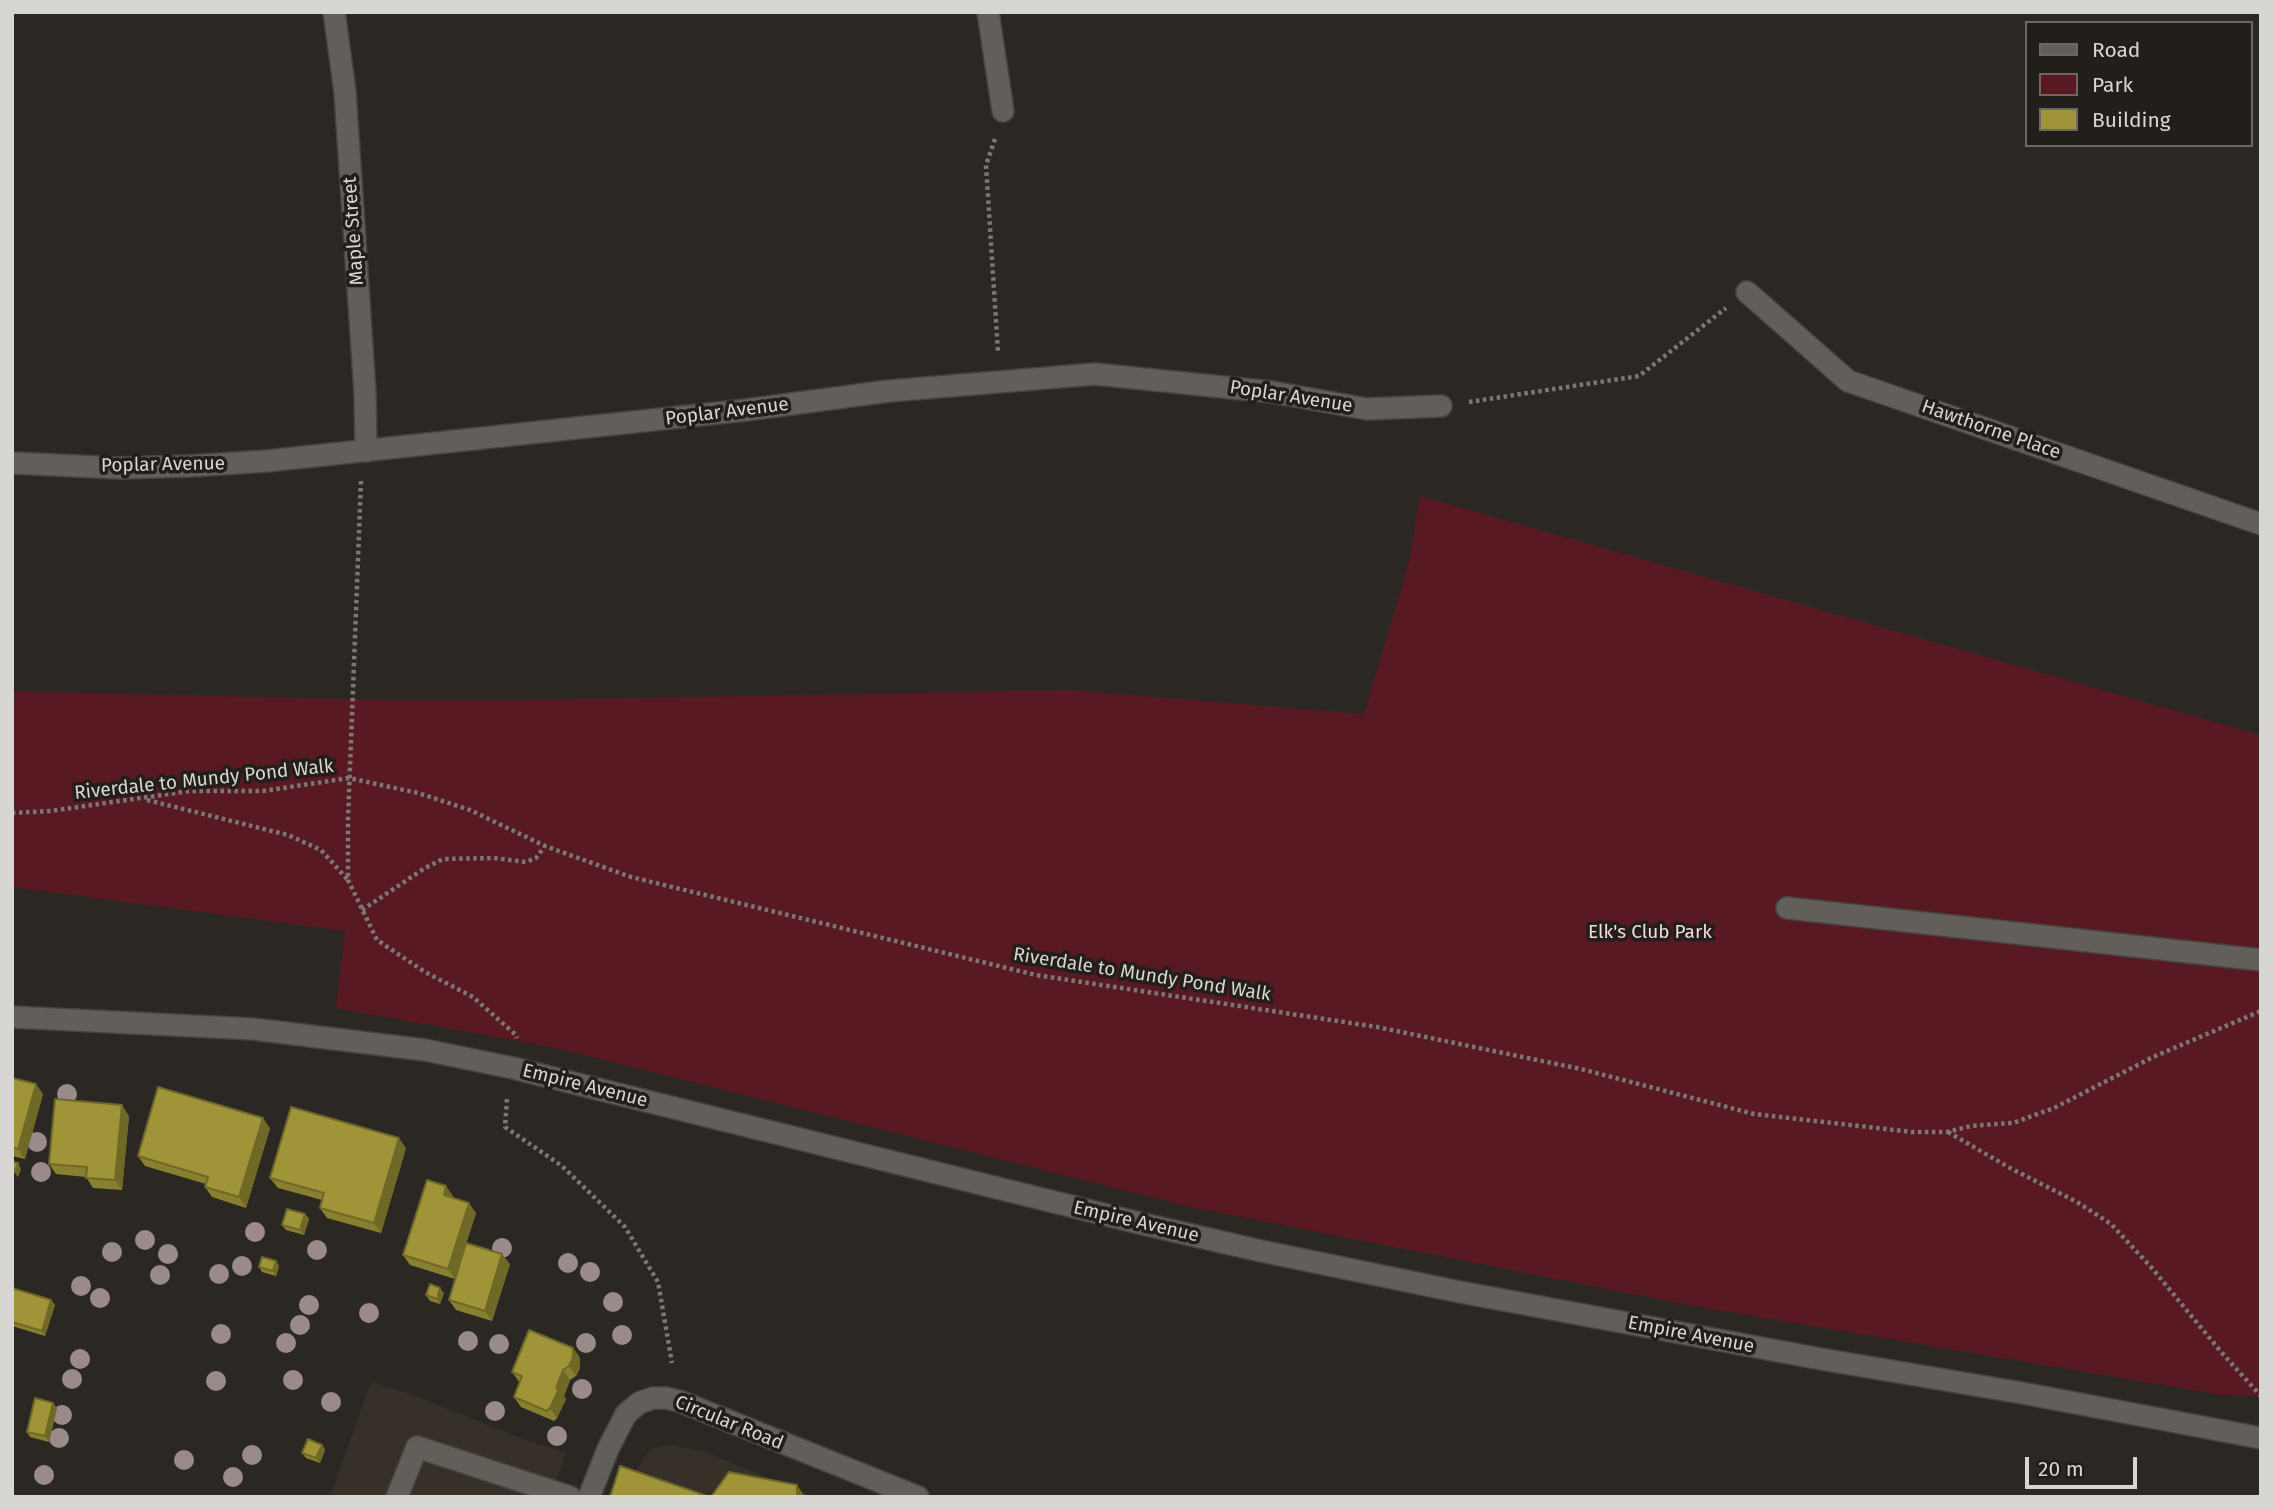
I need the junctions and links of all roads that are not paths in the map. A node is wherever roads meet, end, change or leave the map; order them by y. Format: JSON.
{"nodes":[{"id":1,"x":334,"y":12,"type":"edge"},
{"id":2,"x":988,"y":12,"type":"edge"},
{"id":3,"x":1003,"y":111,"type":"road end"},
{"id":4,"x":1746,"y":292,"type":"road end"},
{"id":5,"x":1441,"y":407,"type":"road end"},
{"id":6,"x":366,"y":451,"type":"junction"},
{"id":7,"x":12,"y":463,"type":"edge"},
{"id":8,"x":2261,"y":524,"type":"edge"},
{"id":9,"x":1787,"y":908,"type":"dead end"},
{"id":10,"x":2261,"y":960,"type":"edge"},
{"id":11,"x":12,"y":1017,"type":"edge"},
{"id":12,"x":2261,"y":1438,"type":"edge"},
{"id":13,"x":397,"y":1497,"type":"edge"},
{"id":14,"x":570,"y":1497,"type":"edge"},
{"id":15,"x":589,"y":1497,"type":"edge"},
{"id":16,"x":918,"y":1497,"type":"edge"}],
"edges":[{"from":1,"to":6,"type":"street","name":"Maple Street"},
{"from":2,"to":3,"type":"street"},
{"from":4,"to":8,"type":"street","name":"Hawthorne Place"},
{"from":5,"to":6,"type":"street","name":"Poplar Avenue"},
{"from":6,"to":7,"type":"street","name":"Poplar Avenue"},
{"from":9,"to":10,"type":"street"},
{"from":11,"to":12,"type":"street","name":"Empire Avenue"},
{"from":13,"to":14,"type":"street"},
{"from":15,"to":16,"type":"street","name":"Circular Road"}]}
